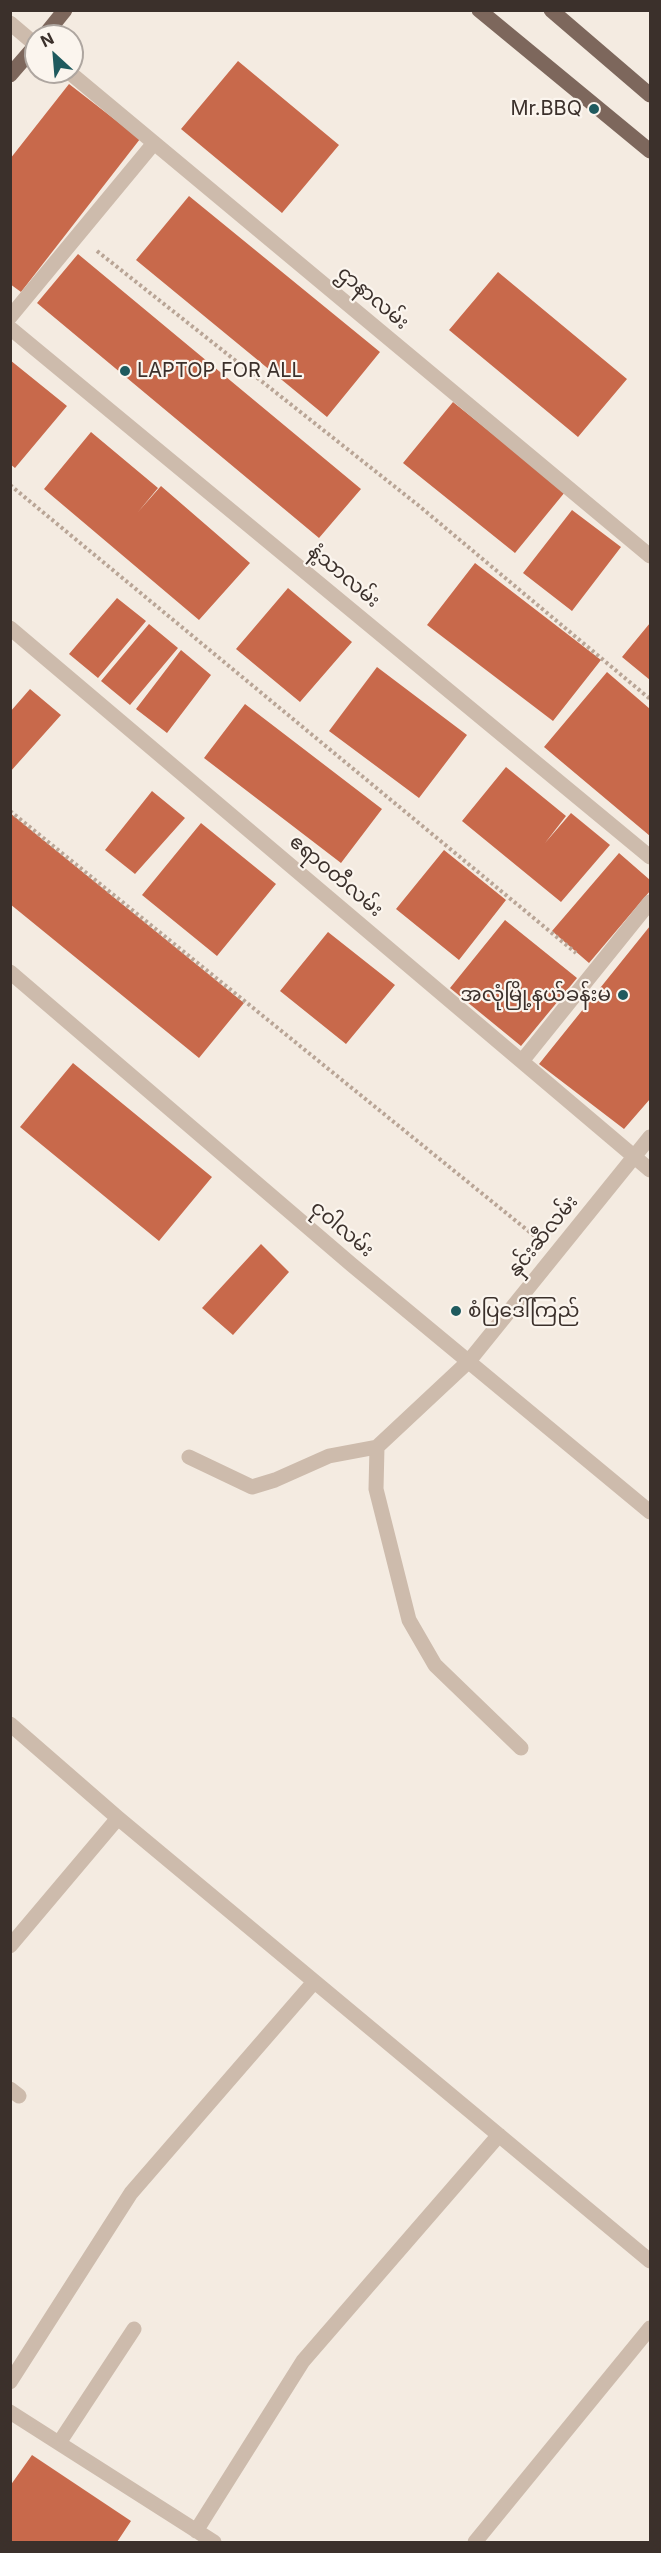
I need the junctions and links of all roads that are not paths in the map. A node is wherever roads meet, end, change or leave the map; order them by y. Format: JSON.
{"nodes":[{"id":1,"x":65,"y":10,"type":"edge"},
{"id":2,"x":479,"y":10,"type":"edge"},
{"id":3,"x":551,"y":10,"type":"edge"},
{"id":4,"x":10,"y":23,"type":"edge"},
{"id":5,"x":54,"y":24,"type":"edge"},
{"id":6,"x":24,"y":35,"type":"edge"},
{"id":7,"x":24,"y":59,"type":"edge"},
{"id":8,"x":10,"y":75,"type":"edge"},
{"id":9,"x":83,"y":84,"type":"edge"},
{"id":10,"x":651,"y":95,"type":"edge"},
{"id":11,"x":154,"y":143,"type":"junction"},
{"id":12,"x":651,"y":152,"type":"edge"},
{"id":13,"x":10,"y":317,"type":"edge"},
{"id":14,"x":10,"y":328,"type":"edge"},
{"id":15,"x":651,"y":556,"type":"edge"},
{"id":16,"x":10,"y":628,"type":"edge"},
{"id":17,"x":651,"y":857,"type":"edge"},
{"id":18,"x":651,"y":902,"type":"edge"},
{"id":19,"x":10,"y":972,"type":"edge"},
{"id":20,"x":522,"y":1061,"type":"junction"},
{"id":21,"x":651,"y":1137,"type":"edge"},
{"id":22,"x":633,"y":1158,"type":"junction"},
{"id":23,"x":651,"y":1170,"type":"edge"},
{"id":24,"x":469,"y":1361,"type":"junction"},
{"id":25,"x":376,"y":1447,"type":"junction"},
{"id":26,"x":189,"y":1457,"type":"dead end"},
{"id":27,"x":651,"y":1512,"type":"edge"},
{"id":28,"x":10,"y":1724,"type":"edge"},
{"id":29,"x":521,"y":1748,"type":"dead end"},
{"id":30,"x":118,"y":1818,"type":"junction"},
{"id":31,"x":10,"y":1946,"type":"edge"},
{"id":32,"x":314,"y":1982,"type":"junction"},
{"id":33,"x":499,"y":2135,"type":"junction"},
{"id":34,"x":651,"y":2261,"type":"edge"},
{"id":35,"x":651,"y":2328,"type":"edge"},
{"id":36,"x":134,"y":2329,"type":"dead end"},
{"id":37,"x":10,"y":2382,"type":"edge"},
{"id":38,"x":12,"y":2417,"type":"edge"},
{"id":39,"x":59,"y":2443,"type":"junction"},
{"id":40,"x":196,"y":2531,"type":"junction"},
{"id":41,"x":214,"y":2542,"type":"edge"},
{"id":42,"x":475,"y":2542,"type":"edge"}],
"edges":[{"from":1,"to":5,"type":"main road"},
{"from":2,"to":12,"type":"main road"},
{"from":3,"to":10,"type":"main road"},
{"from":4,"to":6,"type":"street"},
{"from":7,"to":8,"type":"main road"},
{"from":9,"to":11,"type":"street","name":"ဌာနာလမ်း"},
{"from":11,"to":13,"type":"street"},
{"from":11,"to":15,"type":"street","name":"ဌာနာလမ်း"},
{"from":14,"to":17,"type":"street","name":"နံ့သာလမ်း"},
{"from":16,"to":20,"type":"street","name":"ဧရာဝတီလမ်း"},
{"from":18,"to":20,"type":"street"},
{"from":19,"to":24,"type":"street","name":"ငုဝါလမ်း"},
{"from":20,"to":22,"type":"street","name":"ဧရာဝတီလမ်း"},
{"from":21,"to":22,"type":"street","name":"နှင်းဆီလမ်း"},
{"from":22,"to":23,"type":"street","name":"ဧရာဝတီလမ်း"},
{"from":22,"to":24,"type":"street","name":"နှင်းဆီလမ်း"},
{"from":24,"to":25,"type":"street","name":"နှင်းဆီလမ်း"},
{"from":24,"to":27,"type":"street","name":"ငုဝါလမ်း"},
{"from":25,"to":26,"type":"street"},
{"from":25,"to":29,"type":"street"},
{"from":28,"to":30,"type":"street"},
{"from":30,"to":31,"type":"street"},
{"from":30,"to":32,"type":"street"},
{"from":32,"to":33,"type":"street"},
{"from":32,"to":37,"type":"street"},
{"from":33,"to":34,"type":"street"},
{"from":33,"to":40,"type":"street"},
{"from":35,"to":42,"type":"street"},
{"from":36,"to":39,"type":"street"},
{"from":38,"to":39,"type":"street"},
{"from":39,"to":40,"type":"street"},
{"from":40,"to":41,"type":"street"}]}
